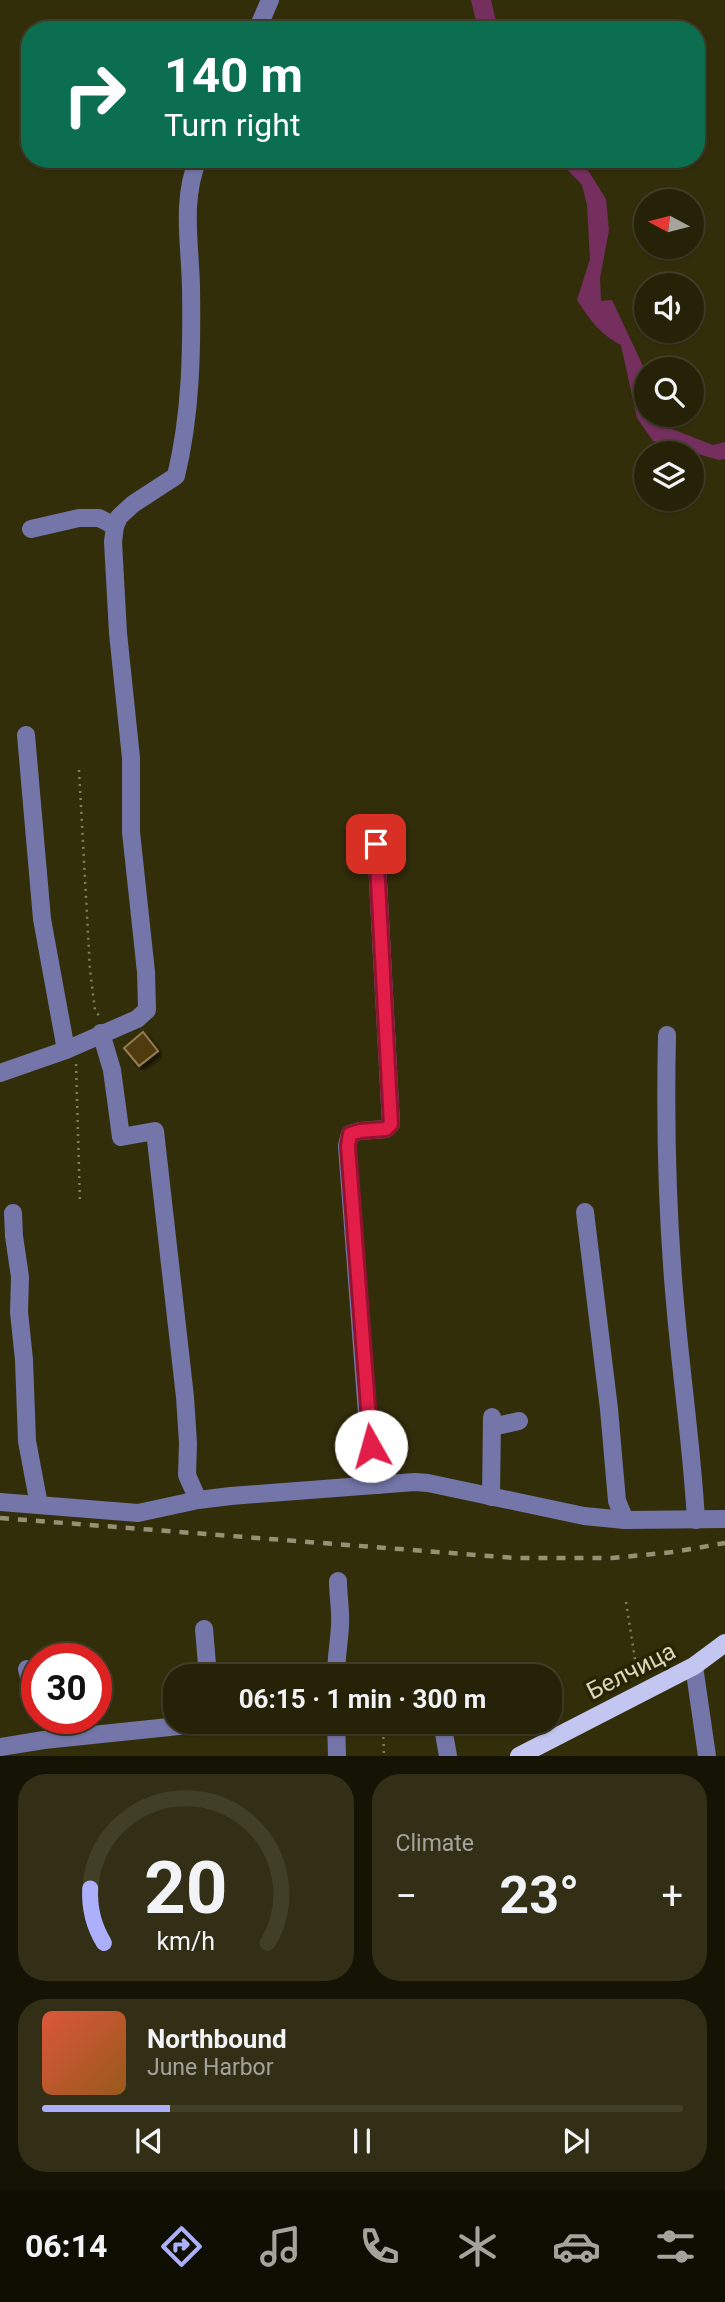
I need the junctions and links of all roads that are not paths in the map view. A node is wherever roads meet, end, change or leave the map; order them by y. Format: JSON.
{"nodes":[{"id":1,"x":270,"y":0,"type":"edge"},
{"id":2,"x":261,"y":21,"type":"edge"},
{"id":3,"x":195,"y":168,"type":"edge"},
{"id":4,"x":115,"y":526,"type":"junction"},
{"id":5,"x":30,"y":529,"type":"dead end"},
{"id":6,"x":26,"y":735,"type":"dead end"},
{"id":7,"x":376,"y":844,"type":"dead end"},
{"id":8,"x":105,"y":1032,"type":"junction"},
{"id":9,"x":667,"y":1035,"type":"dead end"},
{"id":10,"x":71,"y":1048,"type":"junction"},
{"id":11,"x":0,"y":1073,"type":"edge"},
{"id":12,"x":585,"y":1212,"type":"dead end"},
{"id":13,"x":13,"y":1213,"type":"dead end"},
{"id":14,"x":519,"y":1421,"type":"dead end"},
{"id":15,"x":377,"y":1485,"type":"junction"},
{"id":16,"x":491,"y":1497,"type":"junction"},
{"id":17,"x":198,"y":1500,"type":"junction"},
{"id":18,"x":0,"y":1502,"type":"edge"},
{"id":19,"x":39,"y":1505,"type":"junction"},
{"id":20,"x":725,"y":1519,"type":"edge"},
{"id":21,"x":625,"y":1520,"type":"junction"},
{"id":22,"x":696,"y":1520,"type":"junction"},
{"id":23,"x":338,"y":1581,"type":"dead end"},
{"id":24,"x":204,"y":1629,"type":"dead end"},
{"id":25,"x":725,"y":1643,"type":"edge"},
{"id":26,"x":207,"y":1664,"type":"edge"},
{"id":27,"x":337,"y":1664,"type":"edge"},
{"id":28,"x":694,"y":1666,"type":"junction"},
{"id":29,"x":163,"y":1728,"type":"edge"},
{"id":30,"x":43,"y":1734,"type":"edge"},
{"id":31,"x":336,"y":1734,"type":"edge"},
{"id":32,"x":444,"y":1734,"type":"edge"},
{"id":33,"x":44,"y":1740,"type":"junction"},
{"id":34,"x":0,"y":1747,"type":"edge"},
{"id":35,"x":539,"y":1751,"type":"edge"},
{"id":36,"x":337,"y":1756,"type":"edge"},
{"id":37,"x":448,"y":1756,"type":"edge"},
{"id":38,"x":519,"y":1756,"type":"edge"},
{"id":39,"x":707,"y":1756,"type":"edge"}],
"edges":[{"from":1,"to":2,"type":"street"},
{"from":3,"to":4,"type":"street"},
{"from":4,"to":5,"type":"street"},
{"from":4,"to":8,"type":"street"},
{"from":6,"to":10,"type":"street"},
{"from":7,"to":15,"type":"street"},
{"from":8,"to":10,"type":"street"},
{"from":8,"to":17,"type":"street"},
{"from":9,"to":22,"type":"street"},
{"from":10,"to":11,"type":"street"},
{"from":12,"to":21,"type":"street"},
{"from":13,"to":19,"type":"street"},
{"from":14,"to":16,"type":"street"},
{"from":15,"to":16,"type":"street"},
{"from":15,"to":17,"type":"street"},
{"from":16,"to":21,"type":"street"},
{"from":17,"to":19,"type":"street"},
{"from":18,"to":19,"type":"street"},
{"from":20,"to":22,"type":"street"},
{"from":21,"to":22,"type":"street"},
{"from":23,"to":27,"type":"street"},
{"from":24,"to":26,"type":"street"},
{"from":25,"to":28,"type":"main road","name":"Белчица"},
{"from":28,"to":35,"type":"main road","name":"Белчица"},
{"from":28,"to":39,"type":"street"},
{"from":29,"to":33,"type":"street"},
{"from":30,"to":33,"type":"street"},
{"from":31,"to":36,"type":"street"},
{"from":32,"to":37,"type":"street"},
{"from":33,"to":34,"type":"street"},
{"from":35,"to":38,"type":"main road","name":"Белчица"}]}
